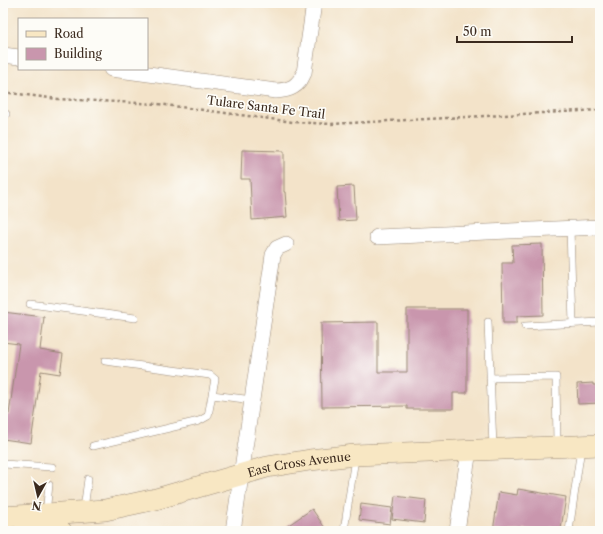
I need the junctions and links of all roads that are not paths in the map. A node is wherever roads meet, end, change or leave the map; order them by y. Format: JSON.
{"nodes":[{"id":1,"x":314,"y":3,"type":"edge"},
{"id":2,"x":3,"y":55,"type":"edge"},
{"id":3,"x":18,"y":57,"type":"edge"},
{"id":4,"x":118,"y":70,"type":"edge"},
{"id":5,"x":600,"y":227,"type":"edge"},
{"id":6,"x":570,"y":229,"type":"junction"},
{"id":7,"x":377,"y":237,"type":"dead end"},
{"id":8,"x":286,"y":244,"type":"dead end"},
{"id":9,"x":30,"y":304,"type":"dead end"},
{"id":10,"x":135,"y":318,"type":"dead end"},
{"id":11,"x":488,"y":322,"type":"dead end"},
{"id":12,"x":600,"y":322,"type":"edge"},
{"id":13,"x":573,"y":324,"type":"junction"},
{"id":14,"x":525,"y":326,"type":"dead end"},
{"id":15,"x":105,"y":361,"type":"dead end"},
{"id":16,"x":490,"y":378,"type":"junction"},
{"id":17,"x":212,"y":396,"type":"junction"},
{"id":18,"x":253,"y":400,"type":"junction"},
{"id":19,"x":591,"y":445,"type":"edge"},
{"id":20,"x":93,"y":446,"type":"dead end"},
{"id":21,"x":557,"y":446,"type":"junction"},
{"id":22,"x":468,"y":450,"type":"junction"},
{"id":23,"x":493,"y":450,"type":"junction"},
{"id":24,"x":355,"y":455,"type":"junction"},
{"id":25,"x":3,"y":464,"type":"edge"},
{"id":26,"x":52,"y":467,"type":"dead end"},
{"id":27,"x":243,"y":473,"type":"junction"},
{"id":28,"x":88,"y":479,"type":"dead end"},
{"id":29,"x":49,"y":485,"type":"dead end"},
{"id":30,"x":84,"y":512,"type":"junction"},
{"id":31,"x":45,"y":515,"type":"junction"},
{"id":32,"x":3,"y":517,"type":"edge"},
{"id":33,"x":61,"y":531,"type":"edge"},
{"id":34,"x":233,"y":531,"type":"edge"},
{"id":35,"x":344,"y":531,"type":"edge"},
{"id":36,"x":457,"y":531,"type":"edge"},
{"id":37,"x":569,"y":531,"type":"edge"}],
"edges":[{"from":1,"to":4,"type":"street"},
{"from":2,"to":3,"type":"street"},
{"from":5,"to":6,"type":"street"},
{"from":6,"to":7,"type":"street"},
{"from":6,"to":13,"type":"lane"},
{"from":8,"to":18,"type":"street"},
{"from":9,"to":10,"type":"lane"},
{"from":11,"to":16,"type":"lane"},
{"from":12,"to":13,"type":"lane"},
{"from":13,"to":14,"type":"lane"},
{"from":15,"to":17,"type":"lane"},
{"from":16,"to":21,"type":"lane"},
{"from":16,"to":23,"type":"lane"},
{"from":17,"to":18,"type":"lane"},
{"from":17,"to":20,"type":"lane"},
{"from":18,"to":27,"type":"street"},
{"from":19,"to":21,"type":"street","name":"East Cross Avenue"},
{"from":19,"to":37,"type":"lane"},
{"from":21,"to":23,"type":"street","name":"East Cross Avenue"},
{"from":22,"to":23,"type":"street","name":"East Cross Avenue"},
{"from":22,"to":24,"type":"street","name":"East Cross Avenue"},
{"from":22,"to":36,"type":"street"},
{"from":24,"to":27,"type":"street","name":"East Cross Avenue"},
{"from":24,"to":35,"type":"lane"},
{"from":25,"to":26,"type":"lane"},
{"from":27,"to":30,"type":"street","name":"East Cross Avenue"},
{"from":27,"to":34,"type":"street"},
{"from":28,"to":30,"type":"lane"},
{"from":29,"to":31,"type":"lane"},
{"from":30,"to":31,"type":"street","name":"East Cross Avenue"},
{"from":31,"to":32,"type":"street","name":"East Cross Avenue"},
{"from":32,"to":33,"type":"street"}]}
